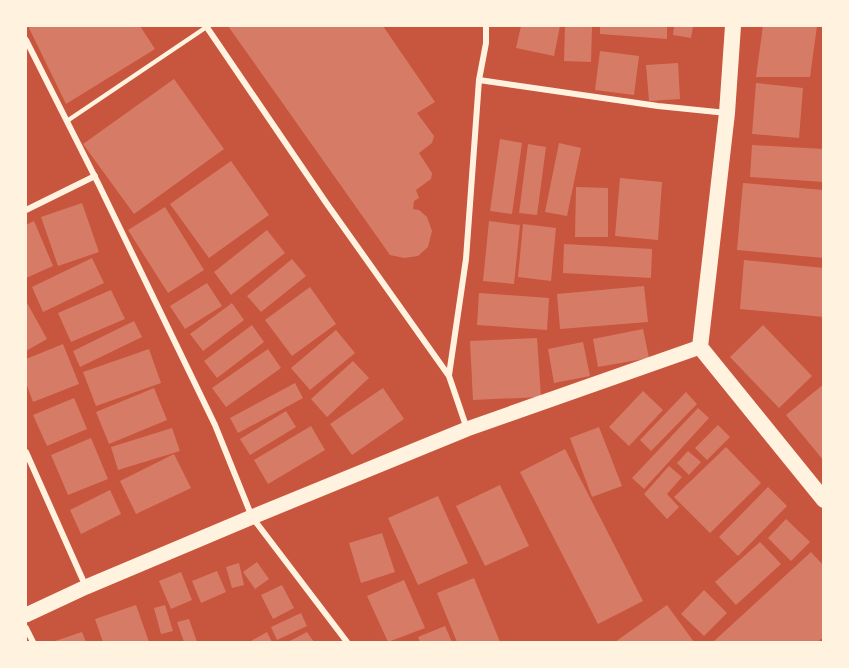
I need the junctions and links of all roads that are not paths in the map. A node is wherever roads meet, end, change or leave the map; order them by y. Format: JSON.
{"nodes":[{"id":1,"x":207,"y":26,"type":"edge"},
{"id":2,"x":486,"y":26,"type":"edge"},
{"id":3,"x":733,"y":26,"type":"edge"},
{"id":4,"x":26,"y":40,"type":"edge"},
{"id":5,"x":479,"y":80,"type":"junction"},
{"id":6,"x":727,"y":113,"type":"junction"},
{"id":7,"x":67,"y":121,"type":"junction"},
{"id":8,"x":95,"y":176,"type":"junction"},
{"id":9,"x":26,"y":210,"type":"edge"},
{"id":10,"x":700,"y":347,"type":"junction"},
{"id":11,"x":449,"y":376,"type":"junction"},
{"id":12,"x":467,"y":429,"type":"junction"},
{"id":13,"x":26,"y":452,"type":"edge"},
{"id":14,"x":824,"y":500,"type":"edge"},
{"id":15,"x":252,"y":517,"type":"junction"},
{"id":16,"x":86,"y":587,"type":"junction"},
{"id":17,"x":26,"y":615,"type":"edge"},
{"id":18,"x":26,"y":628,"type":"edge"},
{"id":19,"x":33,"y":642,"type":"edge"},
{"id":20,"x":347,"y":642,"type":"edge"}],
"edges":[{"from":1,"to":7,"type":"lane"},
{"from":1,"to":11,"type":"street"},
{"from":2,"to":5,"type":"street"},
{"from":3,"to":6,"type":"highway"},
{"from":4,"to":7,"type":"street"},
{"from":5,"to":6,"type":"street"},
{"from":5,"to":11,"type":"street"},
{"from":6,"to":10,"type":"highway"},
{"from":7,"to":8,"type":"street"},
{"from":8,"to":9,"type":"street"},
{"from":8,"to":15,"type":"street"},
{"from":10,"to":12,"type":"main road"},
{"from":10,"to":14,"type":"highway"},
{"from":11,"to":12,"type":"street"},
{"from":12,"to":15,"type":"main road"},
{"from":13,"to":16,"type":"street"},
{"from":15,"to":16,"type":"main road"},
{"from":15,"to":20,"type":"street"},
{"from":16,"to":17,"type":"main road"},
{"from":18,"to":19,"type":"street"}]}
